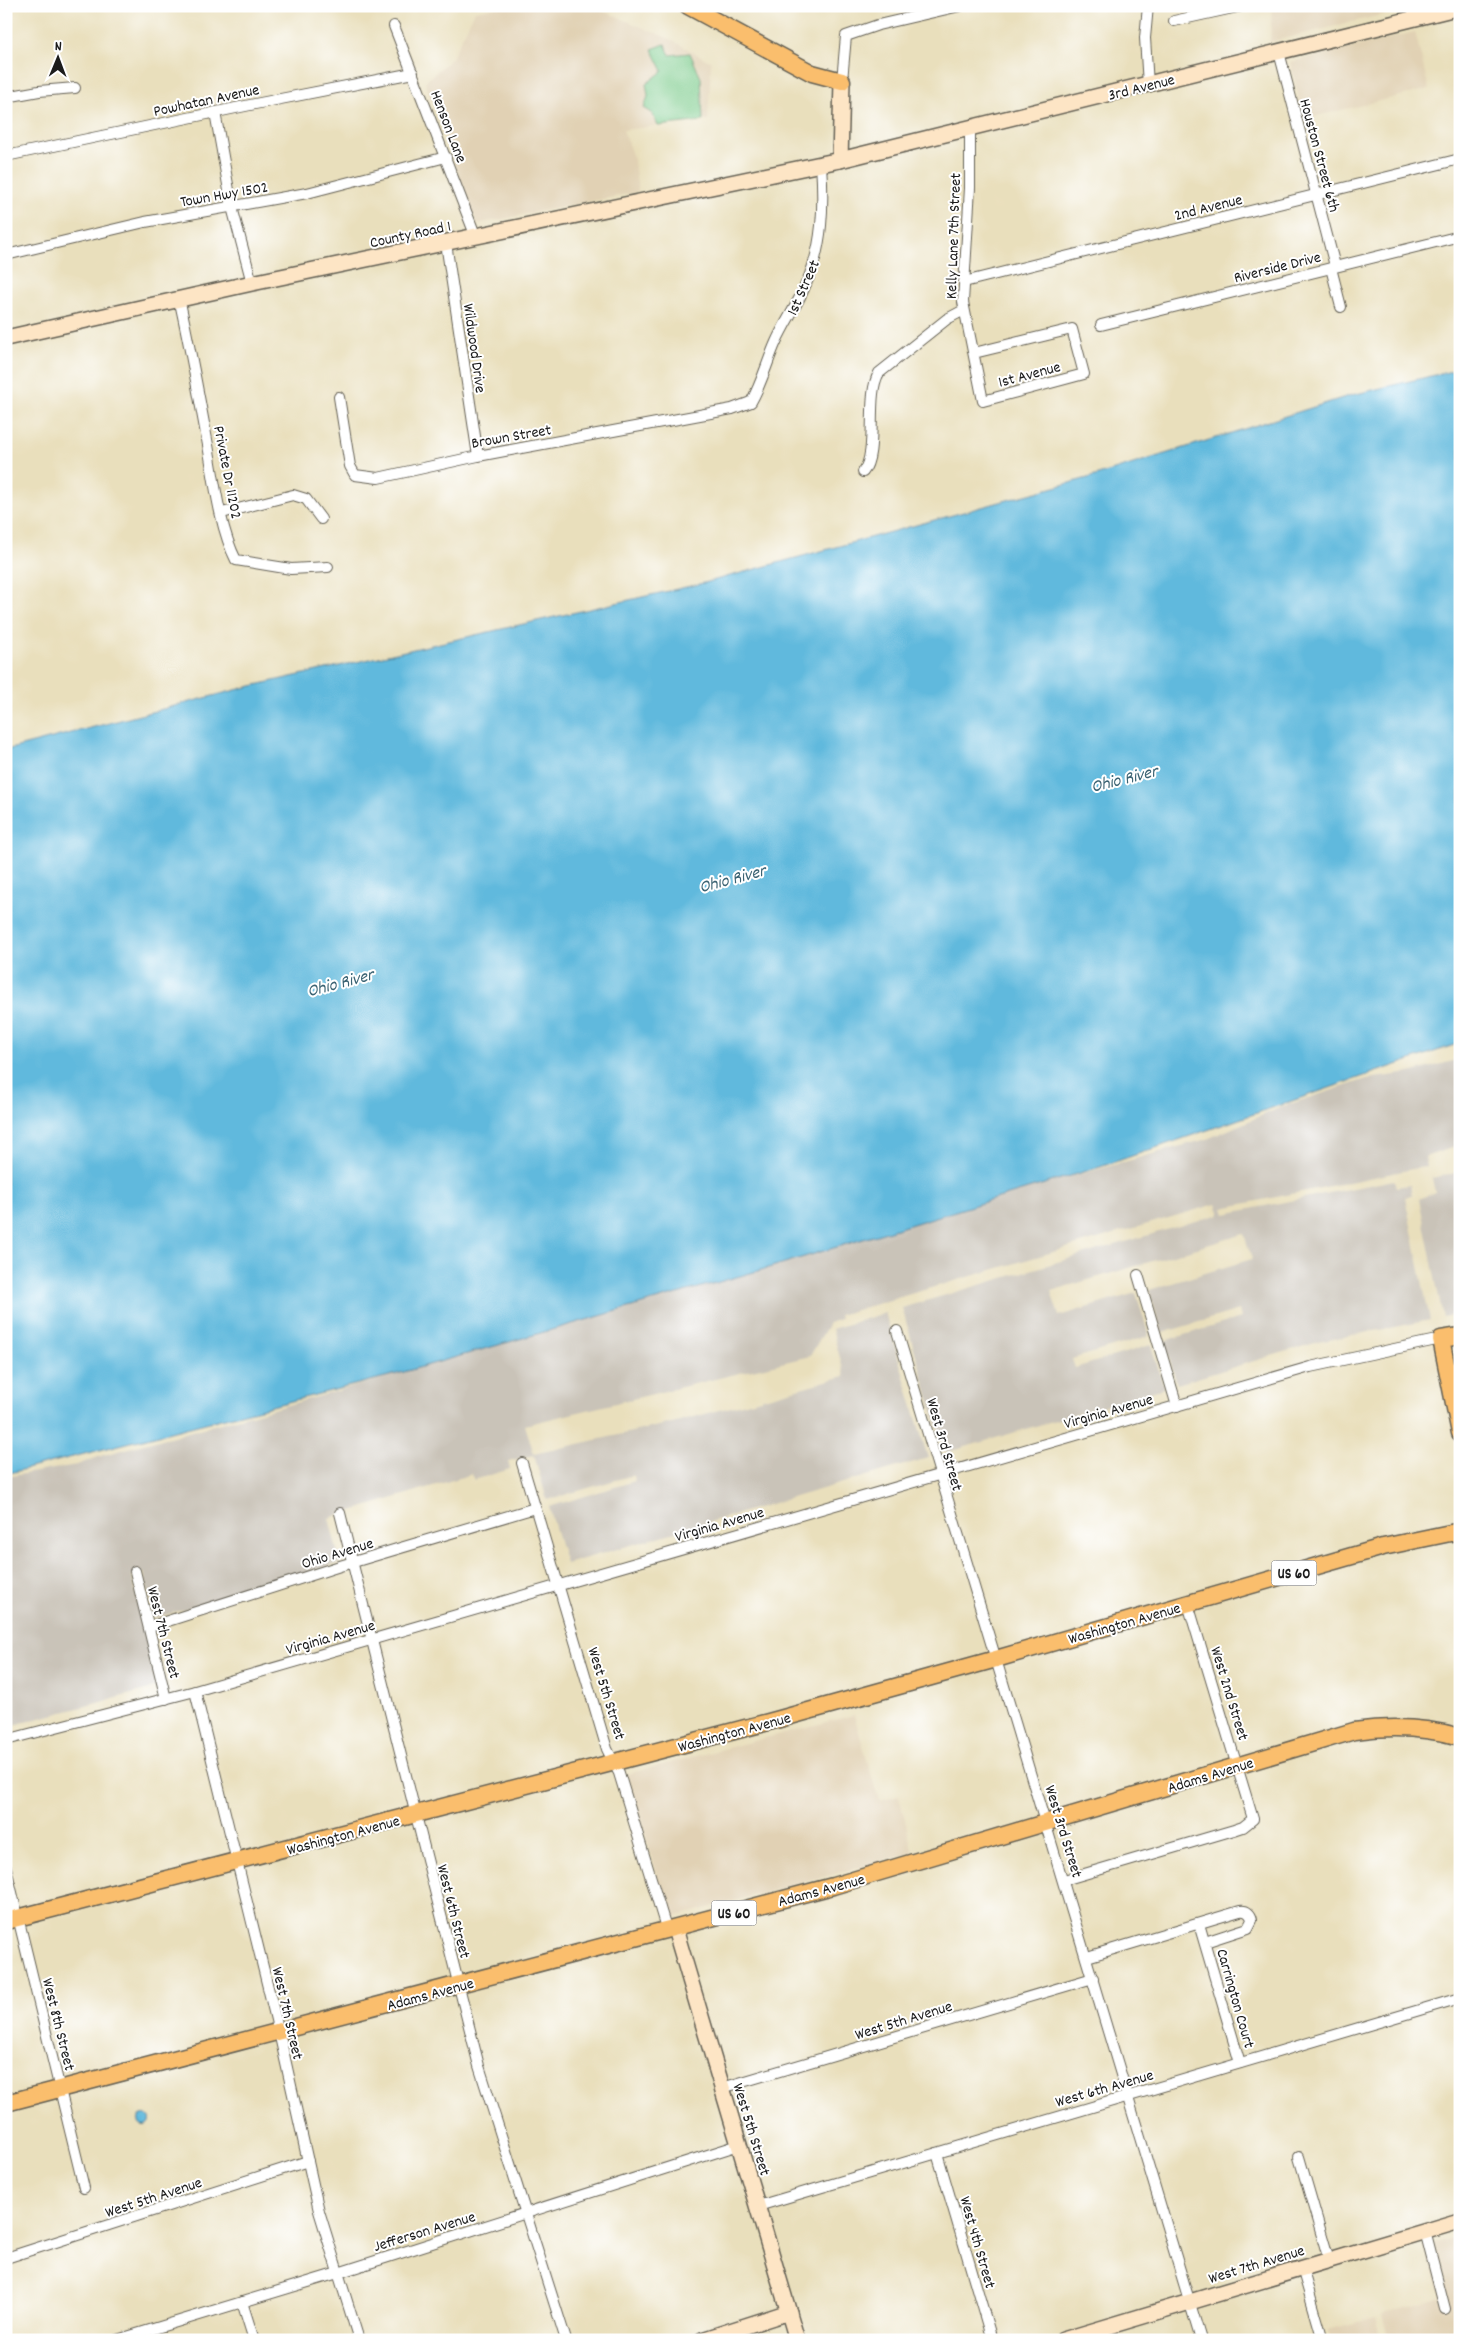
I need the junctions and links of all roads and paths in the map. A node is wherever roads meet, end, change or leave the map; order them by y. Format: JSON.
{"nodes":[{"id":1,"x":688,"y":6,"type":"edge"},
{"id":2,"x":960,"y":6,"type":"edge"},
{"id":3,"x":1148,"y":6,"type":"edge"},
{"id":4,"x":1242,"y":6,"type":"edge"},
{"id":5,"x":1460,"y":7,"type":"edge"},
{"id":6,"x":1230,"y":8,"type":"edge"},
{"id":7,"x":1174,"y":22,"type":"dead end"},
{"id":8,"x":394,"y":26,"type":"dead end"},
{"id":9,"x":1280,"y":52,"type":"junction"},
{"id":10,"x":413,"y":73,"type":"junction"},
{"id":11,"x":842,"y":81,"type":"junction"},
{"id":12,"x":1148,"y":85,"type":"junction"},
{"id":13,"x":75,"y":88,"type":"dead end"},
{"id":14,"x":6,"y":97,"type":"edge"},
{"id":15,"x":216,"y":112,"type":"junction"},
{"id":16,"x":970,"y":129,"type":"junction"},
{"id":17,"x":6,"y":156,"type":"edge"},
{"id":18,"x":446,"y":157,"type":"junction"},
{"id":19,"x":1460,"y":159,"type":"edge"},
{"id":20,"x":840,"y":160,"type":"junction"},
{"id":21,"x":821,"y":164,"type":"junction"},
{"id":22,"x":1315,"y":195,"type":"junction"},
{"id":23,"x":232,"y":207,"type":"junction"},
{"id":24,"x":1460,"y":236,"type":"edge"},
{"id":25,"x":476,"y":237,"type":"junction"},
{"id":26,"x":446,"y":243,"type":"junction"},
{"id":27,"x":6,"y":255,"type":"edge"},
{"id":28,"x":1333,"y":267,"type":"junction"},
{"id":29,"x":964,"y":282,"type":"junction"},
{"id":30,"x":252,"y":283,"type":"junction"},
{"id":31,"x":179,"y":298,"type":"junction"},
{"id":32,"x":1341,"y":307,"type":"dead end"},
{"id":33,"x":964,"y":310,"type":"junction"},
{"id":34,"x":1101,"y":325,"type":"dead end"},
{"id":35,"x":6,"y":338,"type":"edge"},
{"id":36,"x":974,"y":353,"type":"junction"},
{"id":37,"x":339,"y":397,"type":"dead end"},
{"id":38,"x":983,"y":401,"type":"joint"},
{"id":39,"x":751,"y":402,"type":"joint"},
{"id":40,"x":478,"y":456,"type":"junction"},
{"id":41,"x":863,"y":472,"type":"dead end"},
{"id":42,"x":222,"y":513,"type":"junction"},
{"id":43,"x":321,"y":519,"type":"dead end"},
{"id":44,"x":328,"y":567,"type":"dead end"},
{"id":45,"x":1138,"y":1275,"type":"dead end"},
{"id":46,"x":898,"y":1331,"type":"dead end"},
{"id":47,"x":1460,"y":1336,"type":"edge"},
{"id":48,"x":1441,"y":1340,"type":"junction"},
{"id":49,"x":1177,"y":1406,"type":"junction"},
{"id":50,"x":1460,"y":1432,"type":"edge"},
{"id":51,"x":522,"y":1463,"type":"dead end"},
{"id":52,"x":940,"y":1475,"type":"junction"},
{"id":53,"x":535,"y":1508,"type":"junction"},
{"id":54,"x":340,"y":1513,"type":"dead end"},
{"id":55,"x":1460,"y":1531,"type":"edge"},
{"id":56,"x":353,"y":1563,"type":"junction"},
{"id":57,"x":135,"y":1572,"type":"dead end"},
{"id":58,"x":558,"y":1586,"type":"junction"},
{"id":59,"x":1188,"y":1604,"type":"junction"},
{"id":60,"x":149,"y":1627,"type":"junction"},
{"id":61,"x":371,"y":1639,"type":"junction"},
{"id":62,"x":996,"y":1660,"type":"junction"},
{"id":63,"x":195,"y":1691,"type":"junction"},
{"id":64,"x":166,"y":1698,"type":"junction"},
{"id":65,"x":1460,"y":1736,"type":"edge"},
{"id":66,"x":6,"y":1740,"type":"edge"},
{"id":67,"x":614,"y":1763,"type":"junction"},
{"id":68,"x":1237,"y":1766,"type":"junction"},
{"id":69,"x":414,"y":1815,"type":"junction"},
{"id":70,"x":1046,"y":1823,"type":"junction"},
{"id":71,"x":237,"y":1861,"type":"junction"},
{"id":72,"x":6,"y":1868,"type":"edge"},
{"id":73,"x":1064,"y":1880,"type":"junction"},
{"id":74,"x":12,"y":1920,"type":"edge"},
{"id":75,"x":1199,"y":1924,"type":"junction"},
{"id":76,"x":671,"y":1930,"type":"junction"},
{"id":77,"x":1205,"y":1942,"type":"junction"},
{"id":78,"x":1087,"y":1957,"type":"junction"},
{"id":79,"x":1093,"y":1978,"type":"junction"},
{"id":80,"x":458,"y":1985,"type":"junction"},
{"id":81,"x":1460,"y":1998,"type":"edge"},
{"id":82,"x":279,"y":2032,"type":"junction"},
{"id":83,"x":1240,"y":2063,"type":"junction"},
{"id":84,"x":722,"y":2088,"type":"junction"},
{"id":85,"x":60,"y":2089,"type":"junction"},
{"id":86,"x":1128,"y":2096,"type":"junction"},
{"id":87,"x":6,"y":2103,"type":"edge"},
{"id":88,"x":739,"y":2145,"type":"junction"},
{"id":89,"x":937,"y":2153,"type":"junction"},
{"id":90,"x":1299,"y":2157,"type":"dead end"},
{"id":91,"x":308,"y":2161,"type":"junction"},
{"id":92,"x":84,"y":2188,"type":"dead end"},
{"id":93,"x":758,"y":2206,"type":"junction"},
{"id":94,"x":526,"y":2214,"type":"junction"},
{"id":95,"x":1460,"y":2221,"type":"edge"},
{"id":96,"x":1425,"y":2231,"type":"junction"},
{"id":97,"x":6,"y":2258,"type":"edge"},
{"id":98,"x":1330,"y":2260,"type":"junction"},
{"id":99,"x":1302,"y":2268,"type":"junction"},
{"id":100,"x":338,"y":2273,"type":"junction"},
{"id":101,"x":242,"y":2302,"type":"junction"},
{"id":102,"x":1190,"y":2302,"type":"junction"},
{"id":103,"x":1445,"y":2309,"type":"dead end"},
{"id":104,"x":789,"y":2312,"type":"junction"},
{"id":105,"x":1098,"y":2335,"type":"edge"},
{"id":106,"x":119,"y":2339,"type":"edge"},
{"id":107,"x":254,"y":2340,"type":"edge"},
{"id":108,"x":359,"y":2340,"type":"edge"},
{"id":109,"x":566,"y":2340,"type":"edge"},
{"id":110,"x":702,"y":2340,"type":"edge"},
{"id":111,"x":797,"y":2340,"type":"edge"},
{"id":112,"x":992,"y":2340,"type":"edge"},
{"id":113,"x":1063,"y":2340,"type":"edge"},
{"id":114,"x":1201,"y":2340,"type":"edge"},
{"id":115,"x":1323,"y":2340,"type":"edge"}],
"edges":[{"from":1,"to":11,"type":"main road"},
{"from":2,"to":11,"type":"street"},
{"from":3,"to":12,"type":"street"},
{"from":4,"to":6,"type":"street"},
{"from":5,"to":9,"type":"street","name":"3rd Avenue"},
{"from":6,"to":7,"type":"street"},
{"from":8,"to":10,"type":"street","name":"Henson Lane"},
{"from":9,"to":12,"type":"street","name":"3rd Avenue"},
{"from":9,"to":22,"type":"street","name":"Houston Street 6th"},
{"from":10,"to":15,"type":"street","name":"Powhatan Avenue"},
{"from":10,"to":18,"type":"street","name":"Henson Lane"},
{"from":11,"to":20,"type":"street"},
{"from":12,"to":16,"type":"street","name":"3rd Avenue"},
{"from":13,"to":14,"type":"street"},
{"from":15,"to":17,"type":"street","name":"Powhatan Avenue"},
{"from":15,"to":23,"type":"street"},
{"from":16,"to":20,"type":"street","name":"3rd Avenue"},
{"from":16,"to":29,"type":"street","name":"Kelly Lane 7th Street"},
{"from":18,"to":23,"type":"street","name":"Town Hwy 1502"},
{"from":18,"to":25,"type":"street","name":"Henson Lane"},
{"from":19,"to":22,"type":"street","name":"2nd Avenue"},
{"from":20,"to":21,"type":"street","name":"3rd Avenue"},
{"from":21,"to":25,"type":"street","name":"County Road 1"},
{"from":21,"to":39,"type":"street","name":"1st Street"},
{"from":22,"to":28,"type":"street","name":"Houston Street 6th"},
{"from":22,"to":29,"type":"street","name":"2nd Avenue"},
{"from":23,"to":27,"type":"street","name":"Town Hwy 1502"},
{"from":23,"to":30,"type":"street"},
{"from":24,"to":28,"type":"street","name":"Riverside Drive"},
{"from":25,"to":26,"type":"street","name":"County Road 1"},
{"from":26,"to":30,"type":"street","name":"County Road 1"},
{"from":26,"to":40,"type":"street","name":"Wildwood Drive"},
{"from":28,"to":32,"type":"street","name":"Houston Street 6th"},
{"from":28,"to":34,"type":"street","name":"Riverside Drive"},
{"from":29,"to":33,"type":"street","name":"Kelly Lane 7th Street"},
{"from":30,"to":31,"type":"street","name":"County Road 1"},
{"from":31,"to":35,"type":"street","name":"County Road 1"},
{"from":31,"to":42,"type":"street","name":"Private Dr 11202"},
{"from":33,"to":36,"type":"street","name":"Kelly Lane 7th Street"},
{"from":33,"to":41,"type":"street"},
{"from":36,"to":38,"type":"street","name":"Kelly Lane 7th Street"},
{"from":36,"to":38,"type":"street","name":"1st Avenue"},
{"from":37,"to":40,"type":"street","name":"Brown Street"},
{"from":39,"to":40,"type":"street","name":"Brown Street"},
{"from":42,"to":43,"type":"street"},
{"from":42,"to":44,"type":"street","name":"Private Dr 11202"},
{"from":45,"to":49,"type":"street"},
{"from":46,"to":52,"type":"street","name":"West 3rd Street"},
{"from":47,"to":48,"type":"main road"},
{"from":48,"to":49,"type":"street","name":"Virginia Avenue"},
{"from":48,"to":50,"type":"main road"},
{"from":49,"to":52,"type":"street","name":"Virginia Avenue"},
{"from":51,"to":53,"type":"street","name":"West 5th Street"},
{"from":52,"to":58,"type":"street","name":"Virginia Avenue"},
{"from":52,"to":62,"type":"street","name":"West 3rd Street"},
{"from":53,"to":56,"type":"street","name":"Ohio Avenue"},
{"from":53,"to":58,"type":"street","name":"West 5th Street"},
{"from":54,"to":56,"type":"street","name":"West 6th Street"},
{"from":55,"to":59,"type":"main road","name":"Washington Avenue","number":"US 60"},
{"from":56,"to":60,"type":"street","name":"Ohio Avenue"},
{"from":56,"to":61,"type":"street","name":"West 6th Street"},
{"from":57,"to":60,"type":"street","name":"West 7th Street"},
{"from":58,"to":61,"type":"street","name":"Virginia Avenue"},
{"from":58,"to":67,"type":"street","name":"West 5th Street"},
{"from":59,"to":62,"type":"main road","name":"Washington Avenue","number":"US 60"},
{"from":59,"to":68,"type":"street","name":"West 2nd Street"},
{"from":60,"to":64,"type":"street","name":"West 7th Street"},
{"from":61,"to":63,"type":"street","name":"Virginia Avenue"},
{"from":61,"to":69,"type":"street","name":"West 6th Street"},
{"from":62,"to":67,"type":"main road","name":"Washington Avenue","number":"US 60"},
{"from":62,"to":70,"type":"street","name":"West 3rd Street"},
{"from":63,"to":64,"type":"street","name":"Virginia Avenue"},
{"from":63,"to":71,"type":"street","name":"West 7th Street"},
{"from":64,"to":66,"type":"street","name":"Virginia Avenue"},
{"from":65,"to":68,"type":"main road","name":"Adams Avenue","number":"US 60"},
{"from":67,"to":69,"type":"main road","name":"Washington Avenue","number":"US 60"},
{"from":67,"to":76,"type":"street","name":"West 5th Street"},
{"from":68,"to":70,"type":"main road","name":"Adams Avenue","number":"US 60"},
{"from":68,"to":73,"type":"street","name":"West 2nd Street"},
{"from":69,"to":71,"type":"main road","name":"Washington Avenue","number":"US 60"},
{"from":69,"to":80,"type":"street","name":"West 6th Street"},
{"from":70,"to":73,"type":"street","name":"West 3rd Street"},
{"from":70,"to":76,"type":"main road","name":"Adams Avenue","number":"US 60"},
{"from":71,"to":74,"type":"main road","name":"Washington Avenue","number":"US 60"},
{"from":71,"to":82,"type":"street","name":"West 7th Street"},
{"from":72,"to":74,"type":"street","name":"West 8th Street"},
{"from":73,"to":78,"type":"street","name":"West 3rd Street"},
{"from":74,"to":85,"type":"street","name":"West 8th Street"},
{"from":75,"to":77,"type":"street","name":"Carrington Court"},
{"from":75,"to":77,"type":"street","name":"Carrington Court"},
{"from":75,"to":78,"type":"street","name":"Carrington Court"},
{"from":76,"to":80,"type":"main road","name":"Adams Avenue","number":"US 60"},
{"from":76,"to":84,"type":"street","name":"West 5th Street"},
{"from":77,"to":83,"type":"street","name":"Carrington Court"},
{"from":78,"to":79,"type":"street","name":"West 3rd Street"},
{"from":79,"to":84,"type":"street","name":"West 5th Avenue"},
{"from":79,"to":86,"type":"street","name":"West 3rd Street"},
{"from":80,"to":82,"type":"main road","name":"Adams Avenue","number":"US 60"},
{"from":80,"to":94,"type":"street","name":"West 6th Street"},
{"from":81,"to":83,"type":"street","name":"West 6th Avenue"},
{"from":82,"to":85,"type":"main road","name":"Adams Avenue","number":"US 60"},
{"from":82,"to":91,"type":"street","name":"West 7th Street"},
{"from":83,"to":86,"type":"street","name":"West 6th Avenue"},
{"from":84,"to":88,"type":"street","name":"West 5th Street"},
{"from":85,"to":87,"type":"main road","name":"Adams Avenue","number":"US 60"},
{"from":85,"to":92,"type":"street","name":"West 8th Street"},
{"from":86,"to":89,"type":"street","name":"West 6th Avenue"},
{"from":86,"to":102,"type":"street","name":"West 3rd Street"},
{"from":88,"to":93,"type":"street","name":"West 5th Street"},
{"from":88,"to":94,"type":"street","name":"Jefferson Avenue"},
{"from":89,"to":93,"type":"street","name":"West 6th Avenue"},
{"from":89,"to":112,"type":"street","name":"West 4th Street"},
{"from":90,"to":98,"type":"street"},
{"from":91,"to":97,"type":"street","name":"West 5th Avenue"},
{"from":91,"to":100,"type":"street","name":"West 7th Street"},
{"from":93,"to":104,"type":"street","name":"West 5th Street"},
{"from":94,"to":100,"type":"street","name":"Jefferson Avenue"},
{"from":94,"to":109,"type":"street","name":"West 6th Street"},
{"from":95,"to":96,"type":"street","name":"West 7th Avenue"},
{"from":96,"to":98,"type":"street","name":"West 7th Avenue"},
{"from":96,"to":103,"type":"street"},
{"from":98,"to":99,"type":"street","name":"West 7th Avenue"},
{"from":99,"to":102,"type":"street","name":"West 7th Avenue"},
{"from":99,"to":115,"type":"street"},
{"from":100,"to":101,"type":"street","name":"Jefferson Avenue"},
{"from":100,"to":108,"type":"street","name":"West 7th Street"},
{"from":101,"to":106,"type":"street","name":"Jefferson Avenue"},
{"from":101,"to":107,"type":"street"},
{"from":102,"to":105,"type":"street","name":"West 7th Avenue"},
{"from":102,"to":114,"type":"street","name":"West 3rd Street"},
{"from":104,"to":110,"type":"street"},
{"from":104,"to":111,"type":"street","name":"West 5th Street"},
{"from":105,"to":113,"type":"street","name":"West 7th Avenue"}]}
